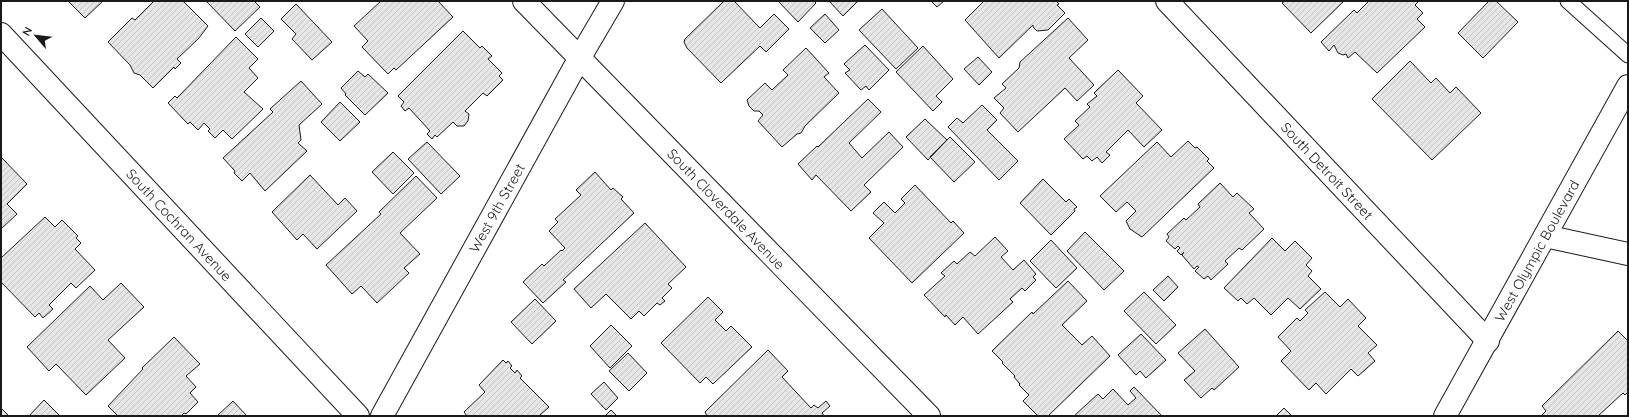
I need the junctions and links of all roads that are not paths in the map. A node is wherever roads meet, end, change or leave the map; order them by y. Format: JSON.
{"nodes":[{"id":1,"x":524,"y":1,"type":"edge"},
{"id":2,"x":613,"y":1,"type":"edge"},
{"id":3,"x":1167,"y":1,"type":"edge"},
{"id":4,"x":1568,"y":1,"type":"edge"},
{"id":5,"x":1,"y":34,"type":"edge"},
{"id":6,"x":1628,"y":55,"type":"edge"},
{"id":7,"x":579,"y":59,"type":"junction"},
{"id":8,"x":1628,"y":86,"type":"edge"},
{"id":9,"x":1545,"y":236,"type":"junction"},
{"id":10,"x":1628,"y":254,"type":"edge"},
{"id":11,"x":1488,"y":341,"type":"junction"},
{"id":12,"x":358,"y":416,"type":"edge"},
{"id":13,"x":382,"y":416,"type":"edge"},
{"id":14,"x":929,"y":416,"type":"edge"},
{"id":15,"x":1445,"y":416,"type":"edge"}],
"edges":[{"from":1,"to":7,"type":"street","name":"South Cloverdale Avenue"},
{"from":2,"to":7,"type":"street","name":"West 9th Street"},
{"from":3,"to":11,"type":"street","name":"South Detroit Street"},
{"from":4,"to":6,"type":"lane"},
{"from":5,"to":12,"type":"street","name":"South Cochran Avenue"},
{"from":7,"to":13,"type":"street","name":"West 9th Street"},
{"from":7,"to":14,"type":"street","name":"South Cloverdale Avenue"},
{"from":8,"to":9,"type":"street","name":"West Olympic Boulevard"},
{"from":9,"to":10,"type":"street"},
{"from":9,"to":11,"type":"street","name":"West Olympic Boulevard"},
{"from":11,"to":15,"type":"street","name":"West Olympic Boulevard"}]}
